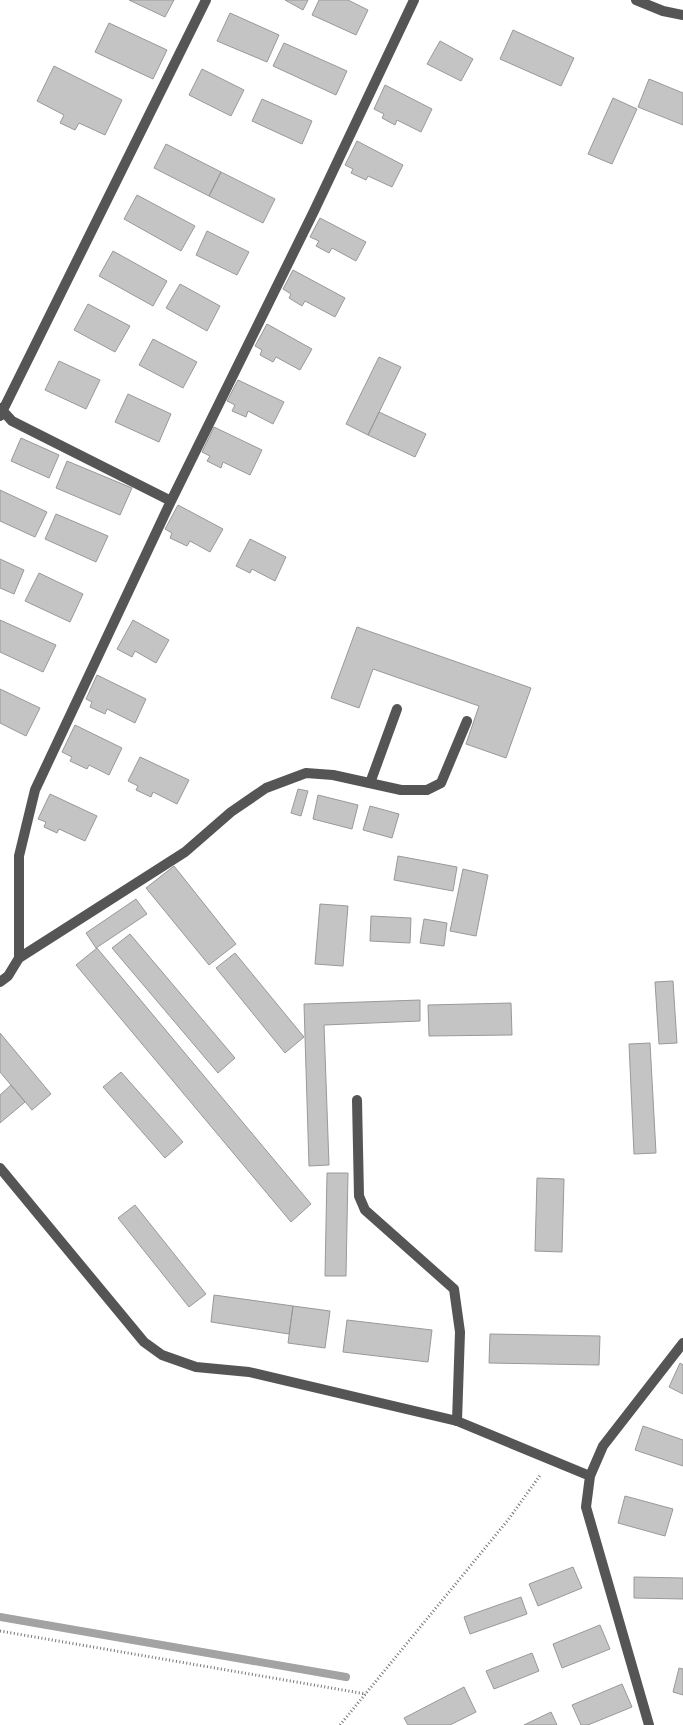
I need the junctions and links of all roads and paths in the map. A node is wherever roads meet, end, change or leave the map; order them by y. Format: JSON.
{"nodes":[{"id":1,"x":206,"y":0,"type":"edge"},
{"id":2,"x":414,"y":0,"type":"edge"},
{"id":3,"x":636,"y":0,"type":"edge"},
{"id":4,"x":683,"y":15,"type":"edge"},
{"id":5,"x":1,"y":411,"type":"edge"},
{"id":6,"x":171,"y":501,"type":"junction"},
{"id":7,"x":397,"y":709,"type":"dead end"},
{"id":8,"x":467,"y":721,"type":"dead end"},
{"id":9,"x":370,"y":783,"type":"junction"},
{"id":10,"x":19,"y":958,"type":"junction"},
{"id":11,"x":0,"y":982,"type":"edge"},
{"id":12,"x":357,"y":1100,"type":"dead end"},
{"id":13,"x":0,"y":1168,"type":"edge"},
{"id":14,"x":683,"y":1342,"type":"edge"},
{"id":15,"x":456,"y":1421,"type":"junction"},
{"id":16,"x":552,"y":1459,"type":"junction"},
{"id":17,"x":590,"y":1476,"type":"junction"},
{"id":18,"x":0,"y":1631,"type":"edge"},
{"id":19,"x":366,"y":1694,"type":"junction"},
{"id":20,"x":340,"y":1725,"type":"edge"},
{"id":21,"x":649,"y":1725,"type":"edge"}],
"edges":[{"from":1,"to":5,"type":"street"},
{"from":2,"to":6,"type":"street"},
{"from":3,"to":4,"type":"street"},
{"from":5,"to":6,"type":"street"},
{"from":6,"to":10,"type":"street"},
{"from":7,"to":9,"type":"street"},
{"from":8,"to":9,"type":"street"},
{"from":9,"to":10,"type":"street"},
{"from":10,"to":11,"type":"street"},
{"from":12,"to":15,"type":"street"},
{"from":13,"to":15,"type":"street"},
{"from":14,"to":17,"type":"street"},
{"from":15,"to":16,"type":"street"},
{"from":16,"to":17,"type":"street"},
{"from":16,"to":19,"type":"path"},
{"from":17,"to":21,"type":"street"},
{"from":18,"to":19,"type":"path"},
{"from":19,"to":20,"type":"path"}]}
